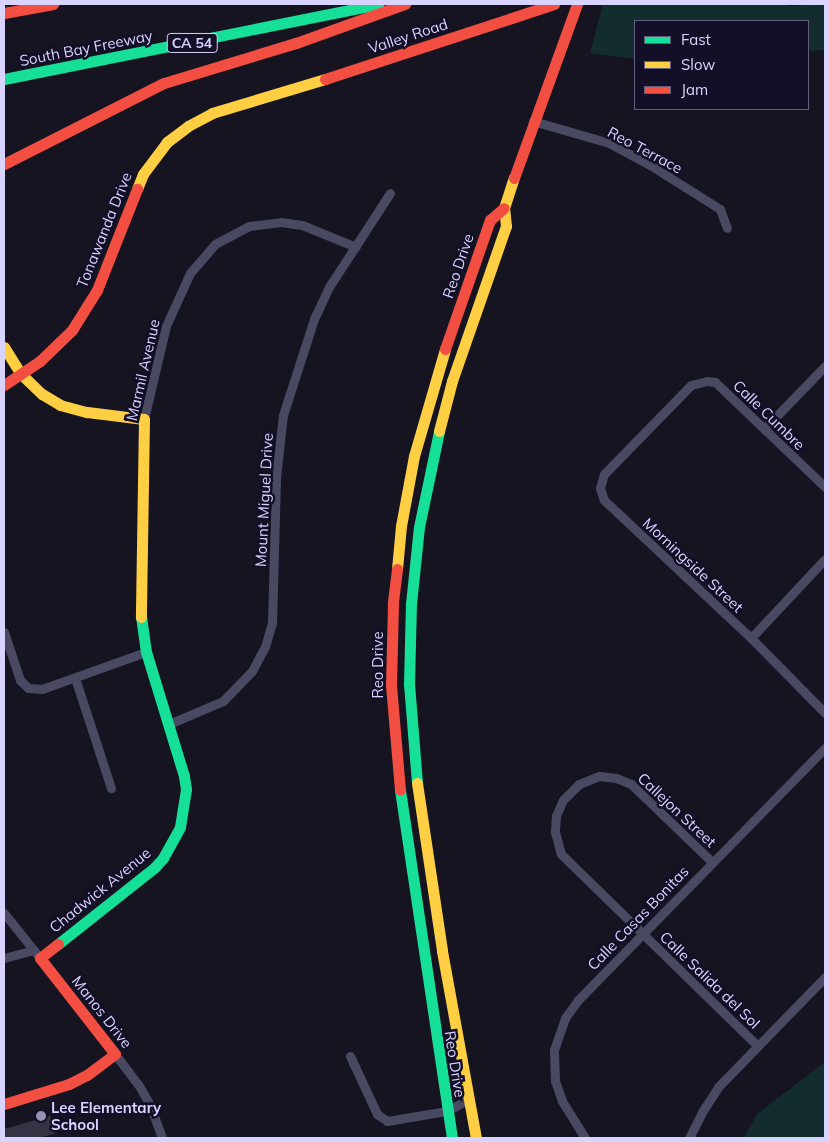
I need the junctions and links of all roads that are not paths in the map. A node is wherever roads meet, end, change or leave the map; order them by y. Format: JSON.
{"nodes":[{"id":1,"x":53,"y":4,"type":"edge"},
{"id":2,"x":379,"y":4,"type":"edge"},
{"id":3,"x":405,"y":4,"type":"edge"},
{"id":4,"x":554,"y":4,"type":"edge"},
{"id":5,"x":577,"y":4,"type":"edge"},
{"id":6,"x":4,"y":13,"type":"edge"},
{"id":7,"x":357,"y":69,"type":"joint"},
{"id":8,"x":4,"y":80,"type":"edge"},
{"id":9,"x":533,"y":121,"type":"junction"},
{"id":10,"x":4,"y":164,"type":"edge"},
{"id":11,"x":390,"y":193,"type":"dead end"},
{"id":12,"x":504,"y":208,"type":"junction"},
{"id":13,"x":727,"y":228,"type":"dead end"},
{"id":14,"x":356,"y":247,"type":"junction"},
{"id":15,"x":4,"y":347,"type":"edge"},
{"id":16,"x":825,"y":366,"type":"edge"},
{"id":17,"x":20,"y":374,"type":"junction"},
{"id":18,"x":4,"y":385,"type":"edge"},
{"id":19,"x":144,"y":419,"type":"junction"},
{"id":20,"x":765,"y":428,"type":"junction"},
{"id":21,"x":646,"y":432,"type":"joint"},
{"id":22,"x":825,"y":487,"type":"edge"},
{"id":23,"x":825,"y":560,"type":"edge"},
{"id":24,"x":4,"y":632,"type":"edge"},
{"id":25,"x":751,"y":638,"type":"junction"},
{"id":26,"x":146,"y":652,"type":"junction"},
{"id":27,"x":75,"y":678,"type":"junction"},
{"id":28,"x":825,"y":713,"type":"edge"},
{"id":29,"x":169,"y":724,"type":"junction"},
{"id":30,"x":825,"y":748,"type":"edge"},
{"id":31,"x":111,"y":788,"type":"dead end"},
{"id":32,"x":568,"y":794,"type":"joint"},
{"id":33,"x":712,"y":862,"type":"junction"},
{"id":34,"x":4,"y":913,"type":"edge"},
{"id":35,"x":642,"y":934,"type":"junction"},
{"id":36,"x":37,"y":954,"type":"junction"},
{"id":37,"x":4,"y":958,"type":"edge"},
{"id":38,"x":825,"y":977,"type":"edge"},
{"id":39,"x":758,"y":1046,"type":"junction"},
{"id":40,"x":115,"y":1054,"type":"junction"},
{"id":41,"x":350,"y":1056,"type":"dead end"},
{"id":42,"x":469,"y":1099,"type":"junction"},
{"id":43,"x":4,"y":1104,"type":"edge"},
{"id":44,"x":447,"y":1112,"type":"junction"},
{"id":45,"x":162,"y":1138,"type":"edge"},
{"id":46,"x":452,"y":1138,"type":"edge"},
{"id":47,"x":476,"y":1138,"type":"edge"},
{"id":48,"x":585,"y":1138,"type":"edge"},
{"id":49,"x":689,"y":1138,"type":"edge"}],
"edges":[{"from":1,"to":6,"type":"main road"},
{"from":2,"to":8,"type":"main road","name":"South Bay Freeway","number":"CA 54"},
{"from":3,"to":10,"type":"main road"},
{"from":4,"to":7,"type":"main road","name":"Valley Road"},
{"from":5,"to":9,"type":"main road","name":"Reo Drive"},
{"from":7,"to":17,"type":"main road","name":"Tonawanda Drive"},
{"from":9,"to":12,"type":"main road","name":"Reo Drive"},
{"from":9,"to":13,"type":"street","name":"Reo Terrace"},
{"from":11,"to":14,"type":"street","name":"Mount Miguel Drive"},
{"from":12,"to":42,"type":"main road","name":"Reo Drive"},
{"from":12,"to":44,"type":"main road","name":"Reo Drive"},
{"from":14,"to":19,"type":"street","name":"Marmil Avenue"},
{"from":14,"to":29,"type":"street","name":"Mount Miguel Drive"},
{"from":15,"to":17,"type":"main road"},
{"from":16,"to":20,"type":"street"},
{"from":17,"to":18,"type":"main road","name":"Tonawanda Drive"},
{"from":17,"to":19,"type":"main road"},
{"from":19,"to":26,"type":"main road","name":"Marmil Avenue"},
{"from":20,"to":21,"type":"street","name":"Calle Cumbre"},
{"from":20,"to":22,"type":"street","name":"Calle Cumbre"},
{"from":21,"to":25,"type":"street","name":"Morningside Street"},
{"from":23,"to":25,"type":"street"},
{"from":24,"to":27,"type":"street"},
{"from":25,"to":28,"type":"street","name":"Morningside Street"},
{"from":26,"to":27,"type":"street"},
{"from":26,"to":29,"type":"main road","name":"Marmil Avenue"},
{"from":27,"to":31,"type":"street"},
{"from":29,"to":36,"type":"main road","name":"Chadwick Avenue"},
{"from":30,"to":33,"type":"street","name":"Calle Casas Bonitas"},
{"from":32,"to":33,"type":"street","name":"Callejon Street"},
{"from":32,"to":35,"type":"street","name":"Calle Salida del Sol"},
{"from":33,"to":35,"type":"street","name":"Calle Casas Bonitas"},
{"from":34,"to":36,"type":"street","name":"Manos Drive"},
{"from":35,"to":39,"type":"street","name":"Calle Salida del Sol"},
{"from":35,"to":48,"type":"street","name":"Calle Casas Bonitas"},
{"from":36,"to":37,"type":"street","name":"Chadwick Avenue"},
{"from":36,"to":40,"type":"main road","name":"Manos Drive"},
{"from":38,"to":39,"type":"street"},
{"from":39,"to":49,"type":"street"},
{"from":40,"to":43,"type":"main road"},
{"from":40,"to":45,"type":"street","name":"Manos Drive"},
{"from":41,"to":44,"type":"street"},
{"from":42,"to":44,"type":"street"},
{"from":42,"to":47,"type":"main road","name":"Reo Drive"},
{"from":44,"to":46,"type":"main road","name":"Reo Drive"}]}
